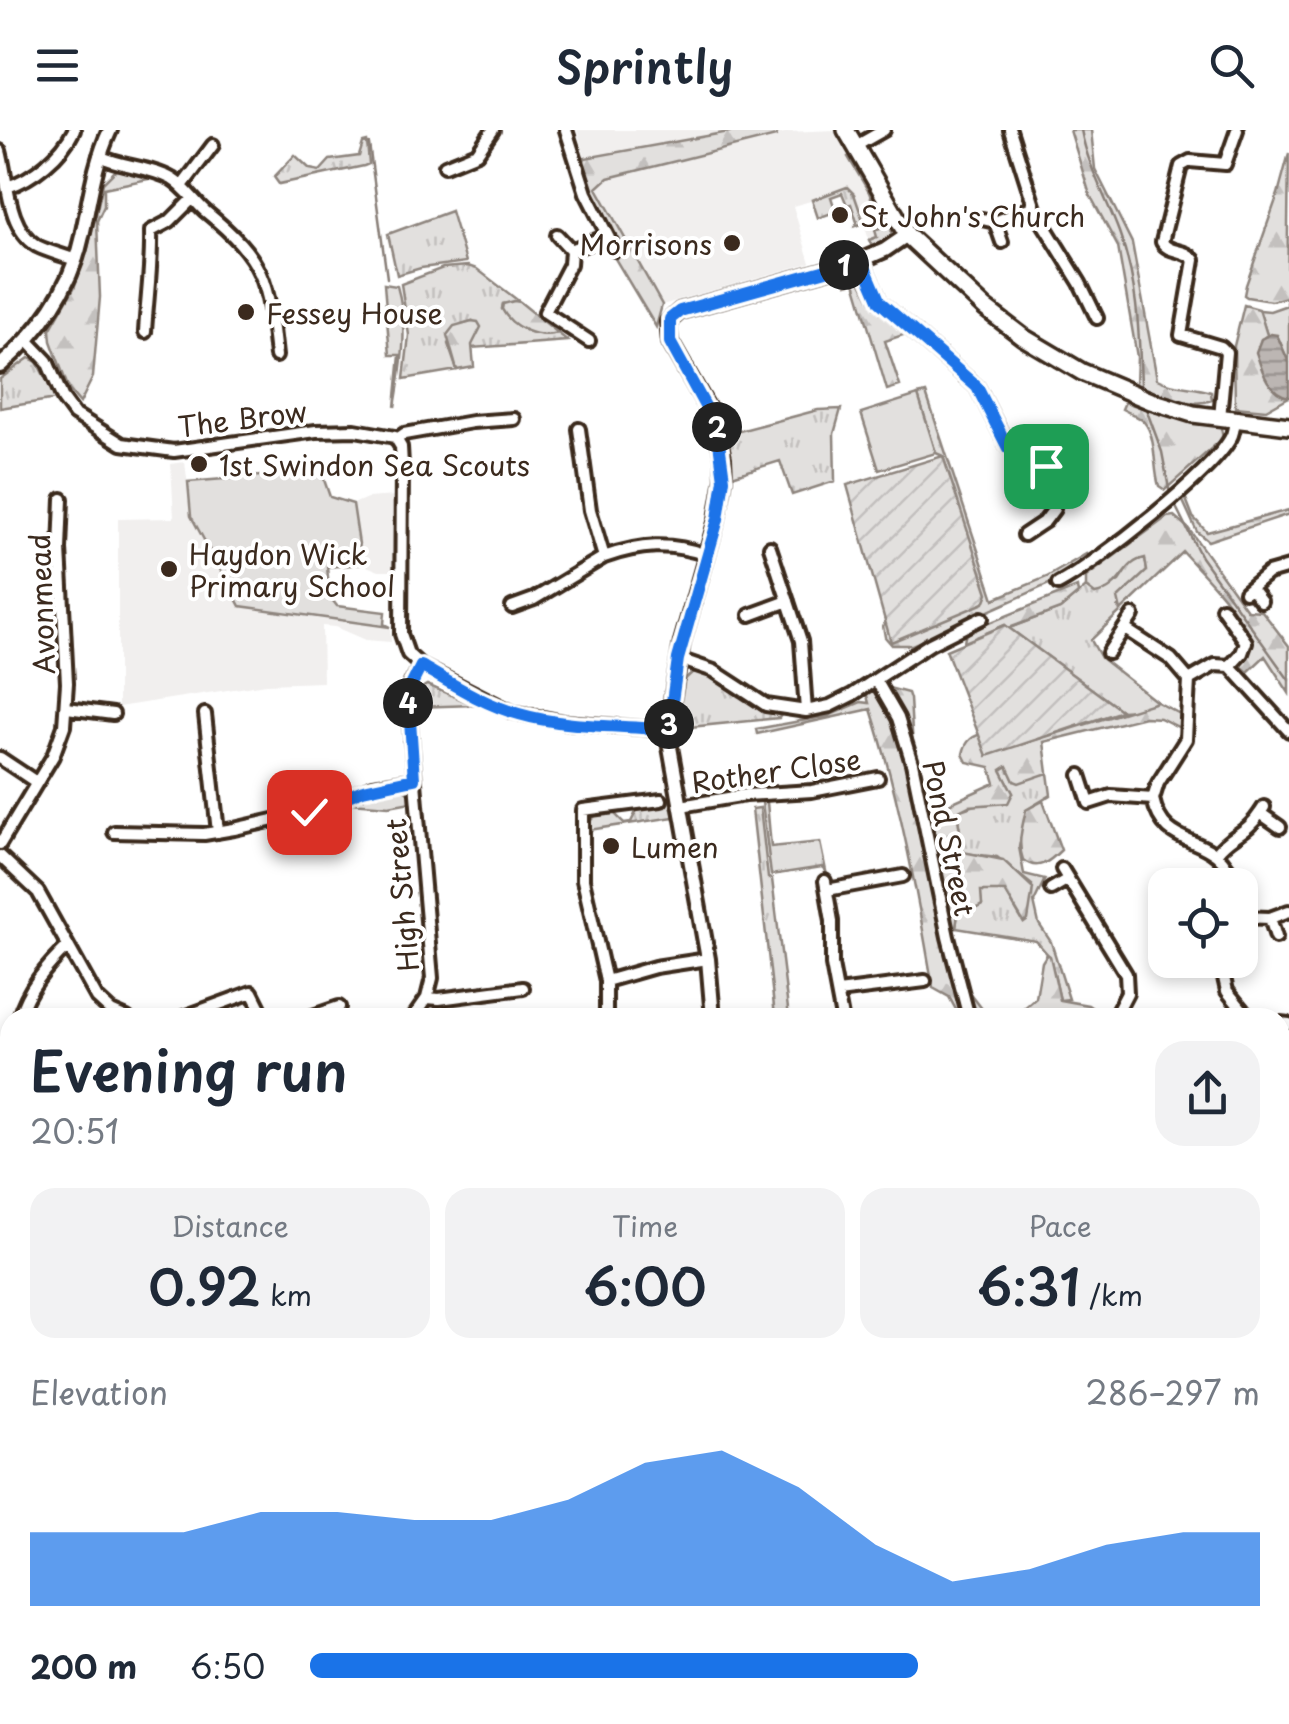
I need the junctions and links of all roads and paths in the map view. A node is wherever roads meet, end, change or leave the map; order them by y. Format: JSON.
{"nodes":[{"id":1,"x":74,"y":130,"type":"edge"},
{"id":2,"x":110,"y":130,"type":"edge"},
{"id":3,"x":493,"y":130,"type":"edge"},
{"id":4,"x":566,"y":130,"type":"edge"},
{"id":5,"x":846,"y":130,"type":"edge"},
{"id":6,"x":884,"y":130,"type":"edge"},
{"id":7,"x":1010,"y":130,"type":"edge"},
{"id":8,"x":1237,"y":130,"type":"edge"},
{"id":9,"x":213,"y":145,"type":"dead end"},
{"id":10,"x":854,"y":147,"type":"junction"},
{"id":11,"x":0,"y":150,"type":"edge"},
{"id":12,"x":99,"y":156,"type":"junction"},
{"id":13,"x":445,"y":166,"type":"dead end"},
{"id":14,"x":182,"y":186,"type":"junction"},
{"id":15,"x":7,"y":187,"type":"junction"},
{"id":16,"x":192,"y":200,"type":"junction"},
{"id":17,"x":1034,"y":206,"type":"junction"},
{"id":18,"x":982,"y":219,"type":"dead end"},
{"id":19,"x":996,"y":222,"type":"junction"},
{"id":20,"x":557,"y":234,"type":"dead end"},
{"id":21,"x":907,"y":235,"type":"junction"},
{"id":22,"x":607,"y":236,"type":"junction"},
{"id":23,"x":1002,"y":242,"type":"dead end"},
{"id":24,"x":571,"y":250,"type":"junction"},
{"id":25,"x":615,"y":250,"type":"dead end"},
{"id":26,"x":76,"y":260,"type":"junction"},
{"id":27,"x":862,"y":260,"type":"junction"},
{"id":28,"x":1089,"y":300,"type":"junction"},
{"id":29,"x":1076,"y":306,"type":"dead end"},
{"id":30,"x":1097,"y":318,"type":"dead end"},
{"id":31,"x":145,"y":332,"type":"dead end"},
{"id":32,"x":27,"y":340,"type":"junction"},
{"id":33,"x":589,"y":342,"type":"dead end"},
{"id":34,"x":276,"y":356,"type":"dead end"},
{"id":35,"x":0,"y":366,"type":"edge"},
{"id":36,"x":514,"y":418,"type":"dead end"},
{"id":37,"x":1227,"y":419,"type":"junction"},
{"id":38,"x":1289,"y":426,"type":"edge"},
{"id":39,"x":579,"y":429,"type":"dead end"},
{"id":40,"x":1064,"y":437,"type":"dead end"},
{"id":41,"x":395,"y":438,"type":"junction"},
{"id":42,"x":1046,"y":466,"type":"junction"},
{"id":43,"x":62,"y":499,"type":"dead end"},
{"id":44,"x":1024,"y":535,"type":"dead end"},
{"id":45,"x":770,"y":547,"type":"dead end"},
{"id":46,"x":706,"y":555,"type":"junction"},
{"id":47,"x":604,"y":557,"type":"junction"},
{"id":48,"x":1289,"y":567,"type":"edge"},
{"id":49,"x":1058,"y":584,"type":"dead end"},
{"id":50,"x":1261,"y":601,"type":"dead end"},
{"id":51,"x":788,"y":602,"type":"junction"},
{"id":52,"x":512,"y":607,"type":"dead end"},
{"id":53,"x":1222,"y":608,"type":"dead end"},
{"id":54,"x":750,"y":614,"type":"dead end"},
{"id":55,"x":1133,"y":614,"type":"dead end"},
{"id":56,"x":982,"y":618,"type":"dead end"},
{"id":57,"x":1125,"y":629,"type":"junction"},
{"id":58,"x":1108,"y":653,"type":"dead end"},
{"id":59,"x":678,"y":659,"type":"junction"},
{"id":60,"x":421,"y":666,"type":"junction"},
{"id":61,"x":1230,"y":666,"type":"junction"},
{"id":62,"x":876,"y":680,"type":"junction"},
{"id":63,"x":1188,"y":680,"type":"junction"},
{"id":64,"x":67,"y":708,"type":"junction"},
{"id":65,"x":806,"y":712,"type":"junction"},
{"id":66,"x":113,"y":714,"type":"dead end"},
{"id":67,"x":206,"y":714,"type":"dead end"},
{"id":68,"x":668,"y":730,"type":"junction"},
{"id":69,"x":1289,"y":731,"type":"edge"},
{"id":70,"x":0,"y":758,"type":"edge"},
{"id":71,"x":1080,"y":775,"type":"dead end"},
{"id":72,"x":878,"y":778,"type":"dead end"},
{"id":73,"x":414,"y":779,"type":"junction"},
{"id":74,"x":36,"y":782,"type":"junction"},
{"id":75,"x":662,"y":800,"type":"dead end"},
{"id":76,"x":1153,"y":800,"type":"junction"},
{"id":77,"x":680,"y":806,"type":"junction"},
{"id":78,"x":1280,"y":827,"type":"dead end"},
{"id":79,"x":114,"y":832,"type":"dead end"},
{"id":80,"x":218,"y":832,"type":"junction"},
{"id":81,"x":0,"y":844,"type":"edge"},
{"id":82,"x":1217,"y":853,"type":"junction"},
{"id":83,"x":0,"y":856,"type":"edge"},
{"id":84,"x":1228,"y":868,"type":"edge"},
{"id":85,"x":904,"y":876,"type":"dead end"},
{"id":86,"x":1050,"y":889,"type":"dead end"},
{"id":87,"x":1289,"y":911,"type":"edge"},
{"id":88,"x":1258,"y":918,"type":"edge"},
{"id":89,"x":1270,"y":918,"type":"junction"},
{"id":90,"x":1276,"y":937,"type":"dead end"},
{"id":91,"x":68,"y":946,"type":"junction"},
{"id":92,"x":708,"y":959,"type":"junction"},
{"id":93,"x":1224,"y":978,"type":"edge"},
{"id":94,"x":606,"y":981,"type":"junction"},
{"id":95,"x":925,"y":982,"type":"dead end"},
{"id":96,"x":523,"y":988,"type":"dead end"},
{"id":97,"x":838,"y":992,"type":"junction"},
{"id":98,"x":427,"y":998,"type":"junction"},
{"id":99,"x":23,"y":1008,"type":"edge"},
{"id":100,"x":108,"y":1008,"type":"edge"},
{"id":101,"x":208,"y":1008,"type":"edge"},
{"id":102,"x":258,"y":1008,"type":"edge"},
{"id":103,"x":420,"y":1008,"type":"edge"},
{"id":104,"x":606,"y":1008,"type":"edge"},
{"id":105,"x":712,"y":1008,"type":"edge"},
{"id":106,"x":840,"y":1008,"type":"edge"},
{"id":107,"x":966,"y":1008,"type":"edge"},
{"id":108,"x":1119,"y":1008,"type":"edge"},
{"id":109,"x":1240,"y":1008,"type":"edge"}],
"edges":[{"from":1,"to":15,"type":"street"},
{"from":2,"to":12,"type":"street"},
{"from":3,"to":13,"type":"street"},
{"from":4,"to":22,"type":"street"},
{"from":5,"to":10,"type":"main road"},
{"from":6,"to":10,"type":"street"},
{"from":7,"to":17,"type":"street"},
{"from":8,"to":37,"type":"street"},
{"from":9,"to":14,"type":"street"},
{"from":10,"to":21,"type":"main road"},
{"from":11,"to":15,"type":"street"},
{"from":12,"to":14,"type":"street"},
{"from":12,"to":26,"type":"street"},
{"from":14,"to":16,"type":"street"},
{"from":15,"to":26,"type":"street"},
{"from":16,"to":31,"type":"street"},
{"from":16,"to":34,"type":"street"},
{"from":17,"to":19,"type":"street"},
{"from":17,"to":28,"type":"street"},
{"from":18,"to":19,"type":"street"},
{"from":19,"to":23,"type":"street"},
{"from":20,"to":24,"type":"street"},
{"from":21,"to":27,"type":"street"},
{"from":21,"to":37,"type":"main road"},
{"from":22,"to":24,"type":"street"},
{"from":22,"to":25,"type":"street"},
{"from":24,"to":33,"type":"street"},
{"from":26,"to":32,"type":"street"},
{"from":27,"to":42,"type":"street"},
{"from":27,"to":46,"type":"street"},
{"from":28,"to":29,"type":"street"},
{"from":28,"to":30,"type":"street"},
{"from":32,"to":35,"type":"street"},
{"from":32,"to":41,"type":"street","name":"The Brow"},
{"from":36,"to":41,"type":"street"},
{"from":37,"to":38,"type":"main road"},
{"from":37,"to":49,"type":"street"},
{"from":39,"to":47,"type":"street"},
{"from":40,"to":42,"type":"street"},
{"from":41,"to":60,"type":"street"},
{"from":42,"to":44,"type":"street"},
{"from":43,"to":64,"type":"street","name":"Avonmead"},
{"from":45,"to":51,"type":"street"},
{"from":46,"to":47,"type":"street"},
{"from":46,"to":59,"type":"street"},
{"from":47,"to":52,"type":"street"},
{"from":48,"to":50,"type":"street"},
{"from":51,"to":54,"type":"street"},
{"from":51,"to":65,"type":"street"},
{"from":53,"to":61,"type":"street"},
{"from":55,"to":57,"type":"street"},
{"from":56,"to":62,"type":"street"},
{"from":57,"to":58,"type":"street"},
{"from":57,"to":63,"type":"street"},
{"from":59,"to":65,"type":"street"},
{"from":59,"to":68,"type":"street"},
{"from":60,"to":68,"type":"street"},
{"from":60,"to":73,"type":"street","name":"High Street"},
{"from":61,"to":63,"type":"street"},
{"from":61,"to":69,"type":"street"},
{"from":62,"to":65,"type":"street"},
{"from":62,"to":107,"type":"street","name":"Pond Street"},
{"from":63,"to":76,"type":"street"},
{"from":64,"to":66,"type":"street","name":"Avonmead"},
{"from":64,"to":74,"type":"street","name":"Avonmead"},
{"from":67,"to":80,"type":"street"},
{"from":68,"to":77,"type":"street"},
{"from":70,"to":74,"type":"street"},
{"from":71,"to":76,"type":"street"},
{"from":72,"to":77,"type":"street","name":"Rother Close"},
{"from":73,"to":80,"type":"street"},
{"from":73,"to":98,"type":"street","name":"High Street"},
{"from":74,"to":81,"type":"street","name":"Avonmead"},
{"from":75,"to":94,"type":"street"},
{"from":76,"to":82,"type":"street"},
{"from":77,"to":92,"type":"street"},
{"from":78,"to":82,"type":"street"},
{"from":79,"to":80,"type":"street"},
{"from":82,"to":84,"type":"street"},
{"from":83,"to":91,"type":"street"},
{"from":85,"to":97,"type":"street"},
{"from":86,"to":108,"type":"street"},
{"from":87,"to":89,"type":"street"},
{"from":88,"to":89,"type":"street"},
{"from":89,"to":90,"type":"street"},
{"from":91,"to":99,"type":"street"},
{"from":91,"to":100,"type":"street"},
{"from":92,"to":94,"type":"street"},
{"from":92,"to":105,"type":"street"},
{"from":93,"to":109,"type":"street"},
{"from":94,"to":104,"type":"street"},
{"from":95,"to":97,"type":"street"},
{"from":96,"to":98,"type":"street"},
{"from":97,"to":106,"type":"street"},
{"from":98,"to":103,"type":"street"},
{"from":101,"to":102,"type":"street"}]}
